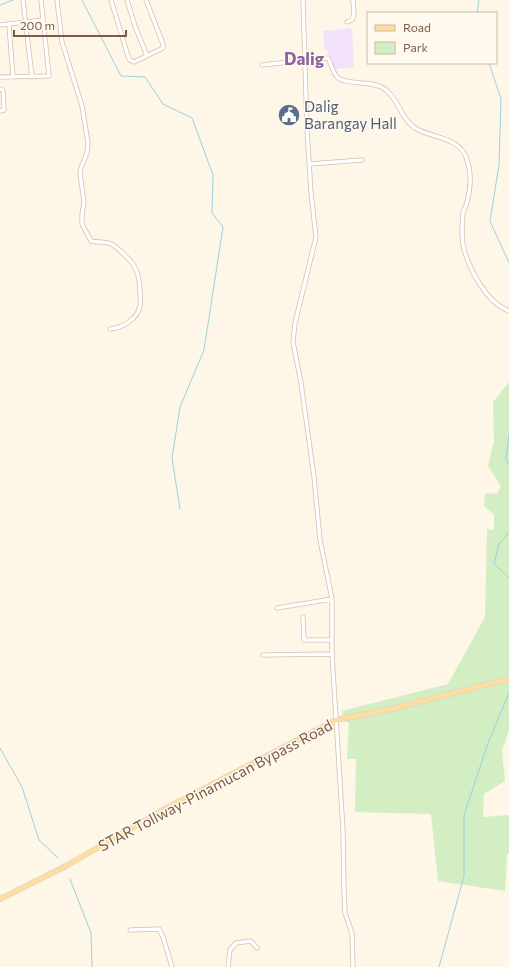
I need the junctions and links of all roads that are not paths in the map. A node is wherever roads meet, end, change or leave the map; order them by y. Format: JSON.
{"nodes":[{"id":1,"x":23,"y":0,"type":"edge"},
{"id":2,"x":41,"y":0,"type":"edge"},
{"id":3,"x":57,"y":0,"type":"edge"},
{"id":4,"x":111,"y":0,"type":"edge"},
{"id":5,"x":127,"y":0,"type":"edge"},
{"id":6,"x":146,"y":0,"type":"edge"},
{"id":7,"x":303,"y":0,"type":"edge"},
{"id":8,"x":353,"y":0,"type":"edge"},
{"id":9,"x":43,"y":20,"type":"junction"},
{"id":10,"x":347,"y":22,"type":"dead end"},
{"id":11,"x":26,"y":23,"type":"junction"},
{"id":12,"x":0,"y":25,"type":"edge"},
{"id":13,"x":9,"y":25,"type":"junction"},
{"id":14,"x":147,"y":56,"type":"junction"},
{"id":15,"x":306,"y":60,"type":"junction"},
{"id":16,"x":262,"y":65,"type":"dead end"},
{"id":17,"x":0,"y":77,"type":"edge"},
{"id":18,"x":13,"y":77,"type":"junction"},
{"id":19,"x":32,"y":77,"type":"junction"},
{"id":20,"x":0,"y":89,"type":"edge"},
{"id":21,"x":0,"y":111,"type":"edge"},
{"id":22,"x":362,"y":160,"type":"dead end"},
{"id":23,"x":310,"y":164,"type":"junction"},
{"id":24,"x":509,"y":311,"type":"edge"},
{"id":25,"x":110,"y":329,"type":"dead end"},
{"id":26,"x":332,"y":600,"type":"junction"},
{"id":27,"x":277,"y":608,"type":"dead end"},
{"id":28,"x":303,"y":617,"type":"dead end"},
{"id":29,"x":331,"y":640,"type":"junction"},
{"id":30,"x":263,"y":654,"type":"dead end"},
{"id":31,"x":332,"y":654,"type":"junction"},
{"id":32,"x":509,"y":679,"type":"edge"},
{"id":33,"x":336,"y":720,"type":"junction"},
{"id":34,"x":0,"y":899,"type":"edge"},
{"id":35,"x":130,"y":930,"type":"dead end"},
{"id":36,"x":257,"y":948,"type":"dead end"},
{"id":37,"x":172,"y":967,"type":"edge"},
{"id":38,"x":228,"y":967,"type":"edge"},
{"id":39,"x":353,"y":967,"type":"edge"}],
"edges":[{"from":1,"to":11,"type":"street"},
{"from":2,"to":9,"type":"street"},
{"from":3,"to":25,"type":"street"},
{"from":4,"to":14,"type":"street"},
{"from":5,"to":14,"type":"street"},
{"from":6,"to":14,"type":"street"},
{"from":7,"to":15,"type":"street"},
{"from":8,"to":10,"type":"street"},
{"from":9,"to":11,"type":"street"},
{"from":9,"to":19,"type":"street"},
{"from":11,"to":13,"type":"street"},
{"from":11,"to":19,"type":"street"},
{"from":12,"to":13,"type":"street"},
{"from":13,"to":18,"type":"street"},
{"from":15,"to":16,"type":"street"},
{"from":15,"to":23,"type":"street"},
{"from":15,"to":24,"type":"street"},
{"from":17,"to":18,"type":"street"},
{"from":18,"to":19,"type":"street"},
{"from":20,"to":21,"type":"street"},
{"from":22,"to":23,"type":"street"},
{"from":23,"to":26,"type":"street"},
{"from":26,"to":27,"type":"street"},
{"from":26,"to":29,"type":"street"},
{"from":28,"to":29,"type":"street"},
{"from":29,"to":31,"type":"street"},
{"from":30,"to":31,"type":"street"},
{"from":31,"to":33,"type":"street"},
{"from":32,"to":33,"type":"main road","name":"STAR Tollway-Pinamucan Bypass Road"},
{"from":33,"to":34,"type":"main road","name":"STAR Tollway-Pinamucan Bypass Road"},
{"from":33,"to":39,"type":"street"},
{"from":35,"to":37,"type":"street"},
{"from":36,"to":38,"type":"street"}]}
